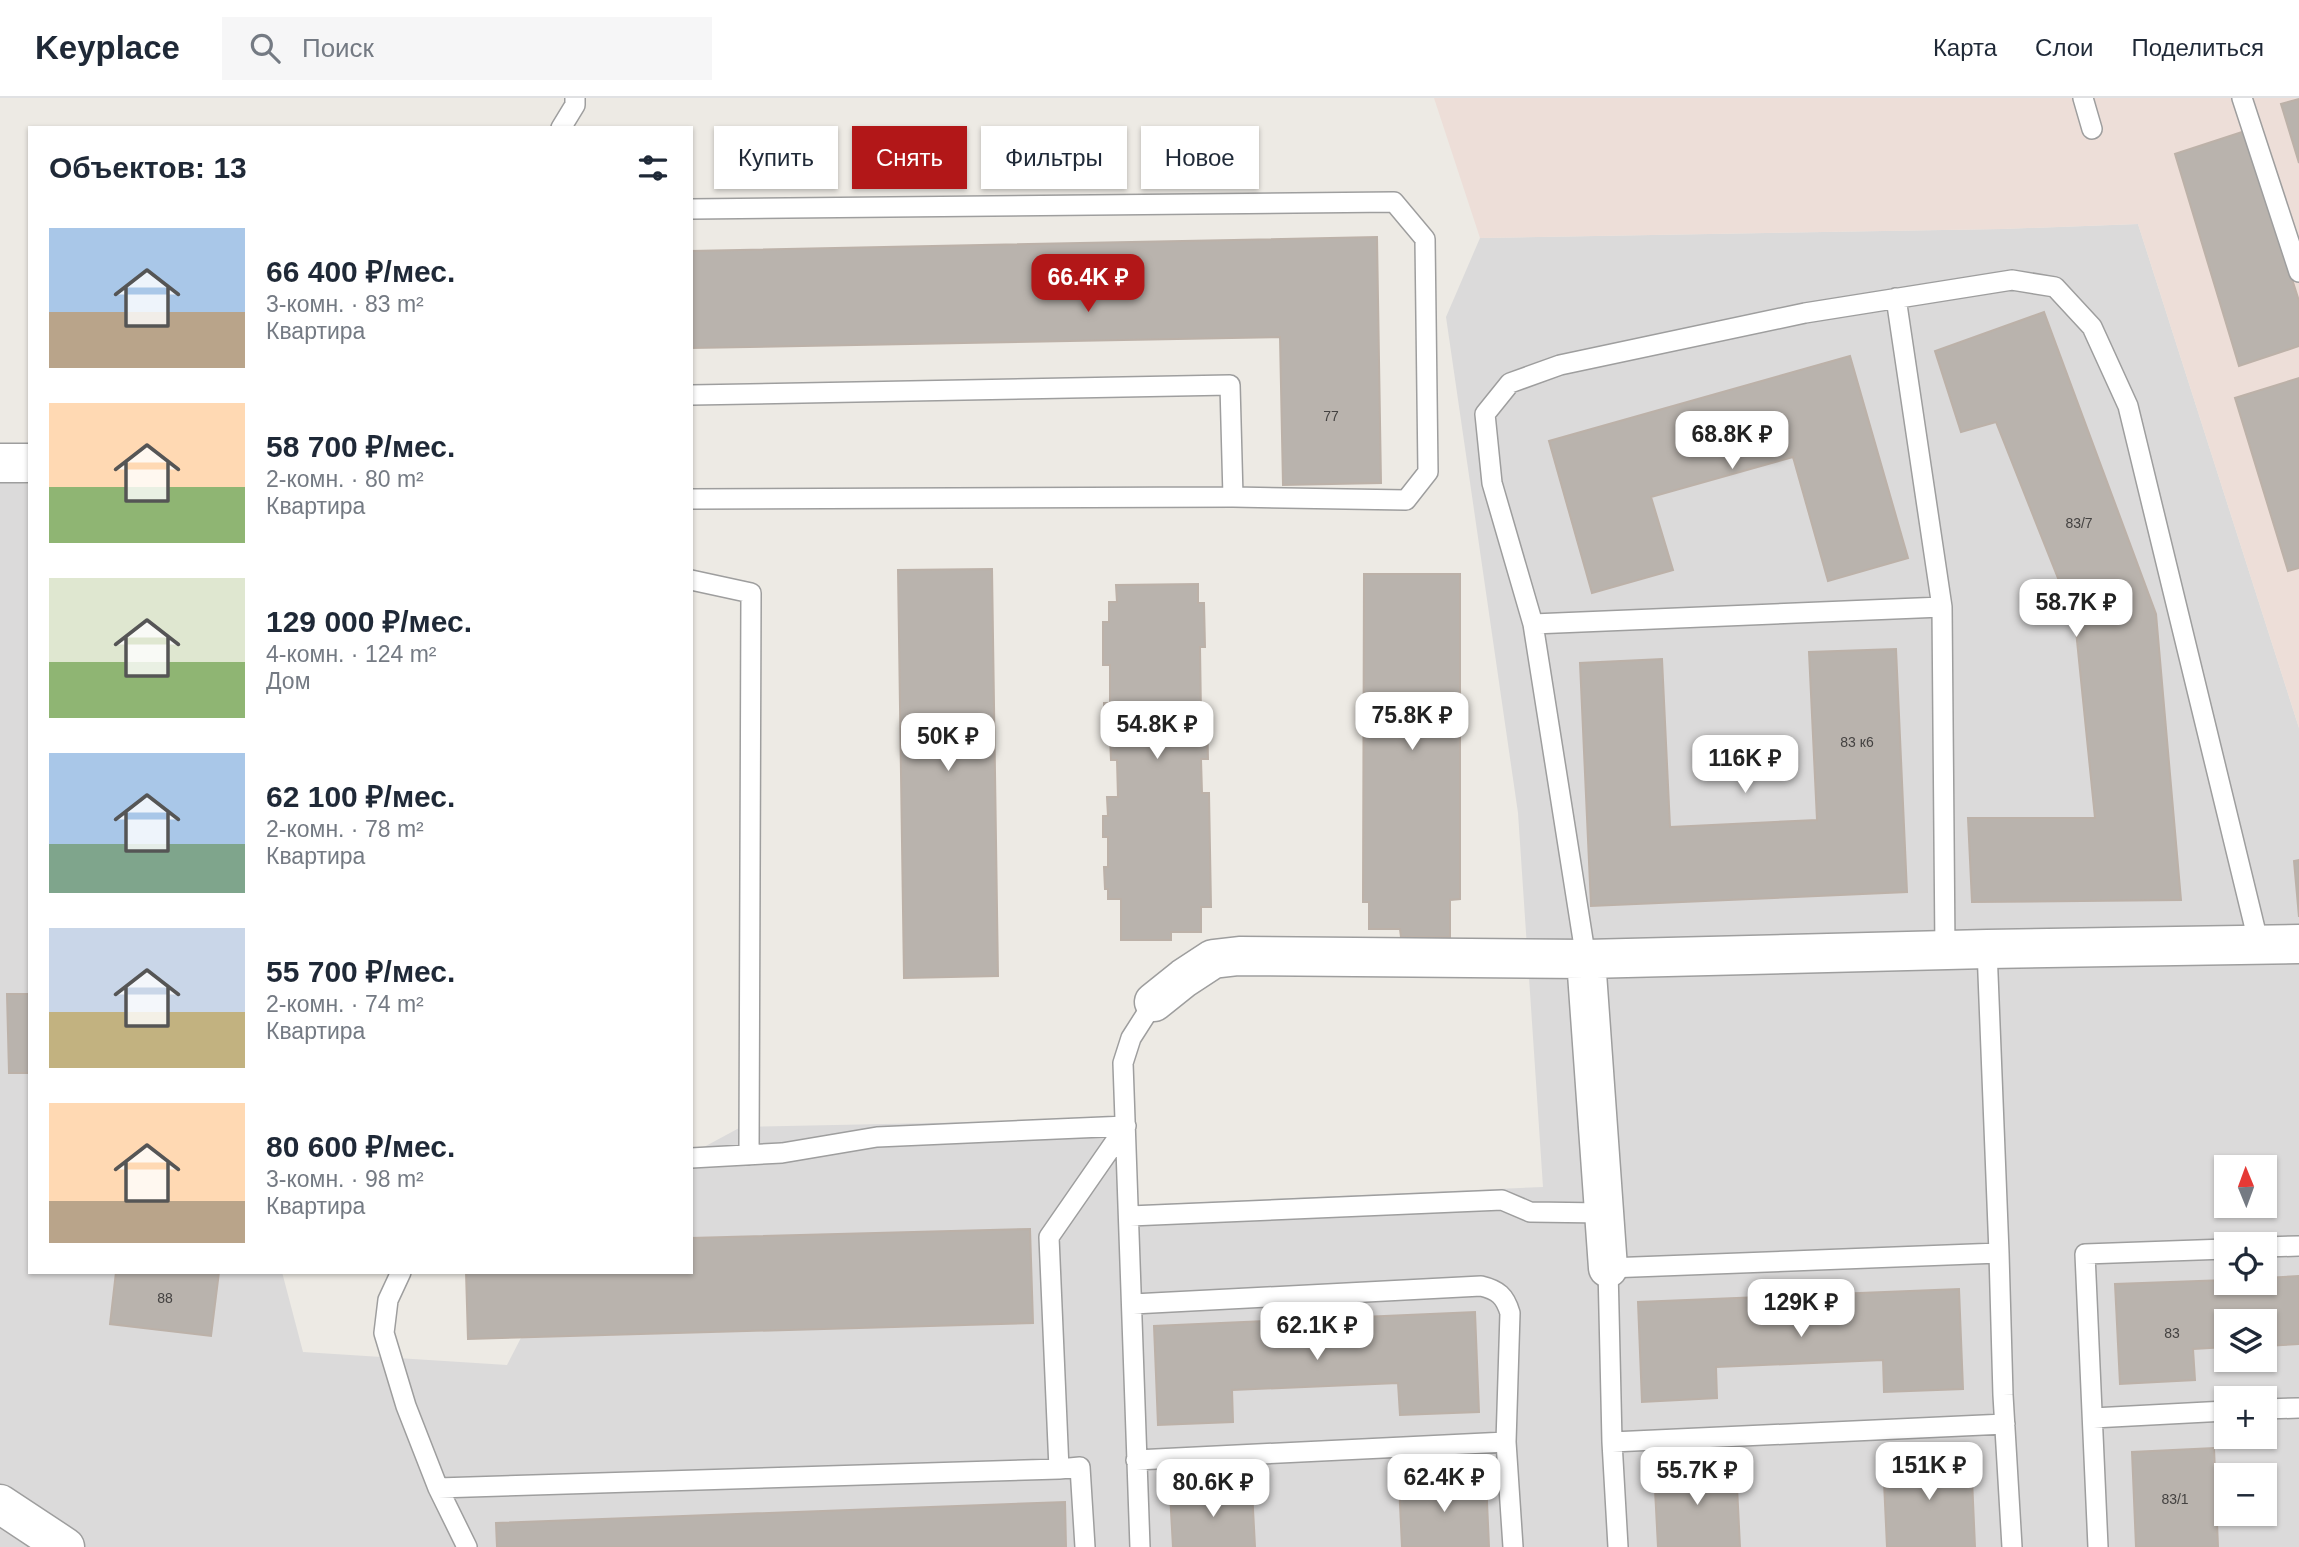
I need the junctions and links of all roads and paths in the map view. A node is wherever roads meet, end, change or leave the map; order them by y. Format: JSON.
{"nodes":[{"id":1,"x":575,"y":98,"type":"edge"},
{"id":2,"x":2083,"y":98,"type":"edge"},
{"id":3,"x":2242,"y":98,"type":"edge"},
{"id":4,"x":562,"y":126,"type":"edge"},
{"id":5,"x":2092,"y":129,"type":"dead end"},
{"id":6,"x":693,"y":209,"type":"edge"},
{"id":7,"x":2299,"y":272,"type":"edge"},
{"id":8,"x":1896,"y":298,"type":"junction"},
{"id":9,"x":693,"y":395,"type":"edge"},
{"id":10,"x":0,"y":463,"type":"edge"},
{"id":11,"x":28,"y":463,"type":"edge"},
{"id":12,"x":1233,"y":497,"type":"junction"},
{"id":13,"x":693,"y":499,"type":"edge"},
{"id":14,"x":693,"y":580,"type":"edge"},
{"id":15,"x":1942,"y":607,"type":"junction"},
{"id":16,"x":1533,"y":624,"type":"junction"},
{"id":17,"x":2299,"y":944,"type":"edge"},
{"id":18,"x":2259,"y":945,"type":"junction"},
{"id":19,"x":1987,"y":949,"type":"junction"},
{"id":20,"x":1945,"y":950,"type":"junction"},
{"id":21,"x":1586,"y":960,"type":"junction"},
{"id":22,"x":1154,"y":1002,"type":"joint"},
{"id":23,"x":1126,"y":1126,"type":"junction"},
{"id":24,"x":749,"y":1155,"type":"junction"},
{"id":25,"x":693,"y":1158,"type":"edge"},
{"id":26,"x":1604,"y":1213,"type":"junction"},
{"id":27,"x":1130,"y":1216,"type":"junction"},
{"id":28,"x":2299,"y":1246,"type":"edge"},
{"id":29,"x":2277,"y":1247,"type":"edge"},
{"id":30,"x":2214,"y":1249,"type":"edge"},
{"id":31,"x":1999,"y":1253,"type":"junction"},
{"id":32,"x":1608,"y":1268,"type":"junction"},
{"id":33,"x":400,"y":1274,"type":"edge"},
{"id":34,"x":1133,"y":1304,"type":"junction"},
{"id":35,"x":2299,"y":1408,"type":"edge"},
{"id":36,"x":2277,"y":1409,"type":"edge"},
{"id":37,"x":2214,"y":1412,"type":"edge"},
{"id":38,"x":2093,"y":1418,"type":"junction"},
{"id":39,"x":2005,"y":1424,"type":"junction"},
{"id":40,"x":1612,"y":1441,"type":"junction"},
{"id":41,"x":1506,"y":1442,"type":"junction"},
{"id":42,"x":1136,"y":1460,"type":"junction"},
{"id":43,"x":1059,"y":1469,"type":"junction"},
{"id":44,"x":438,"y":1488,"type":"junction"},
{"id":45,"x":0,"y":1504,"type":"edge"},
{"id":46,"x":65,"y":1547,"type":"edge"},
{"id":47,"x":467,"y":1547,"type":"edge"},
{"id":48,"x":1085,"y":1547,"type":"edge"},
{"id":49,"x":1140,"y":1547,"type":"edge"},
{"id":50,"x":1513,"y":1547,"type":"edge"},
{"id":51,"x":1618,"y":1547,"type":"edge"},
{"id":52,"x":2012,"y":1547,"type":"edge"},
{"id":53,"x":2098,"y":1547,"type":"edge"}],
"edges":[{"from":1,"to":4,"type":"lane"},
{"from":2,"to":5,"type":"lane"},
{"from":3,"to":7,"type":"lane"},
{"from":6,"to":12,"type":"lane"},
{"from":8,"to":15,"type":"lane"},
{"from":8,"to":16,"type":"lane"},
{"from":8,"to":18,"type":"lane"},
{"from":9,"to":12,"type":"lane"},
{"from":10,"to":11,"type":"street"},
{"from":12,"to":13,"type":"lane"},
{"from":14,"to":24,"type":"lane"},
{"from":15,"to":16,"type":"lane"},
{"from":15,"to":20,"type":"lane"},
{"from":16,"to":21,"type":"lane"},
{"from":17,"to":18,"type":"street"},
{"from":18,"to":19,"type":"street"},
{"from":19,"to":20,"type":"street"},
{"from":19,"to":31,"type":"lane"},
{"from":20,"to":21,"type":"street"},
{"from":21,"to":22,"type":"street"},
{"from":21,"to":26,"type":"street"},
{"from":22,"to":23,"type":"lane"},
{"from":23,"to":24,"type":"lane"},
{"from":23,"to":27,"type":"lane"},
{"from":23,"to":43,"type":"lane"},
{"from":24,"to":25,"type":"lane"},
{"from":26,"to":27,"type":"lane"},
{"from":26,"to":32,"type":"street"},
{"from":27,"to":34,"type":"lane"},
{"from":28,"to":29,"type":"lane"},
{"from":30,"to":38,"type":"lane"},
{"from":31,"to":32,"type":"lane"},
{"from":31,"to":39,"type":"lane"},
{"from":32,"to":40,"type":"lane"},
{"from":33,"to":44,"type":"lane"},
{"from":34,"to":41,"type":"lane"},
{"from":34,"to":42,"type":"lane"},
{"from":35,"to":36,"type":"lane"},
{"from":37,"to":38,"type":"lane"},
{"from":38,"to":53,"type":"lane"},
{"from":39,"to":40,"type":"lane"},
{"from":39,"to":52,"type":"lane"},
{"from":40,"to":51,"type":"lane"},
{"from":41,"to":42,"type":"lane"},
{"from":41,"to":50,"type":"lane"},
{"from":42,"to":49,"type":"lane"},
{"from":43,"to":44,"type":"lane"},
{"from":43,"to":48,"type":"lane"},
{"from":44,"to":47,"type":"lane"},
{"from":45,"to":46,"type":"street"}]}
